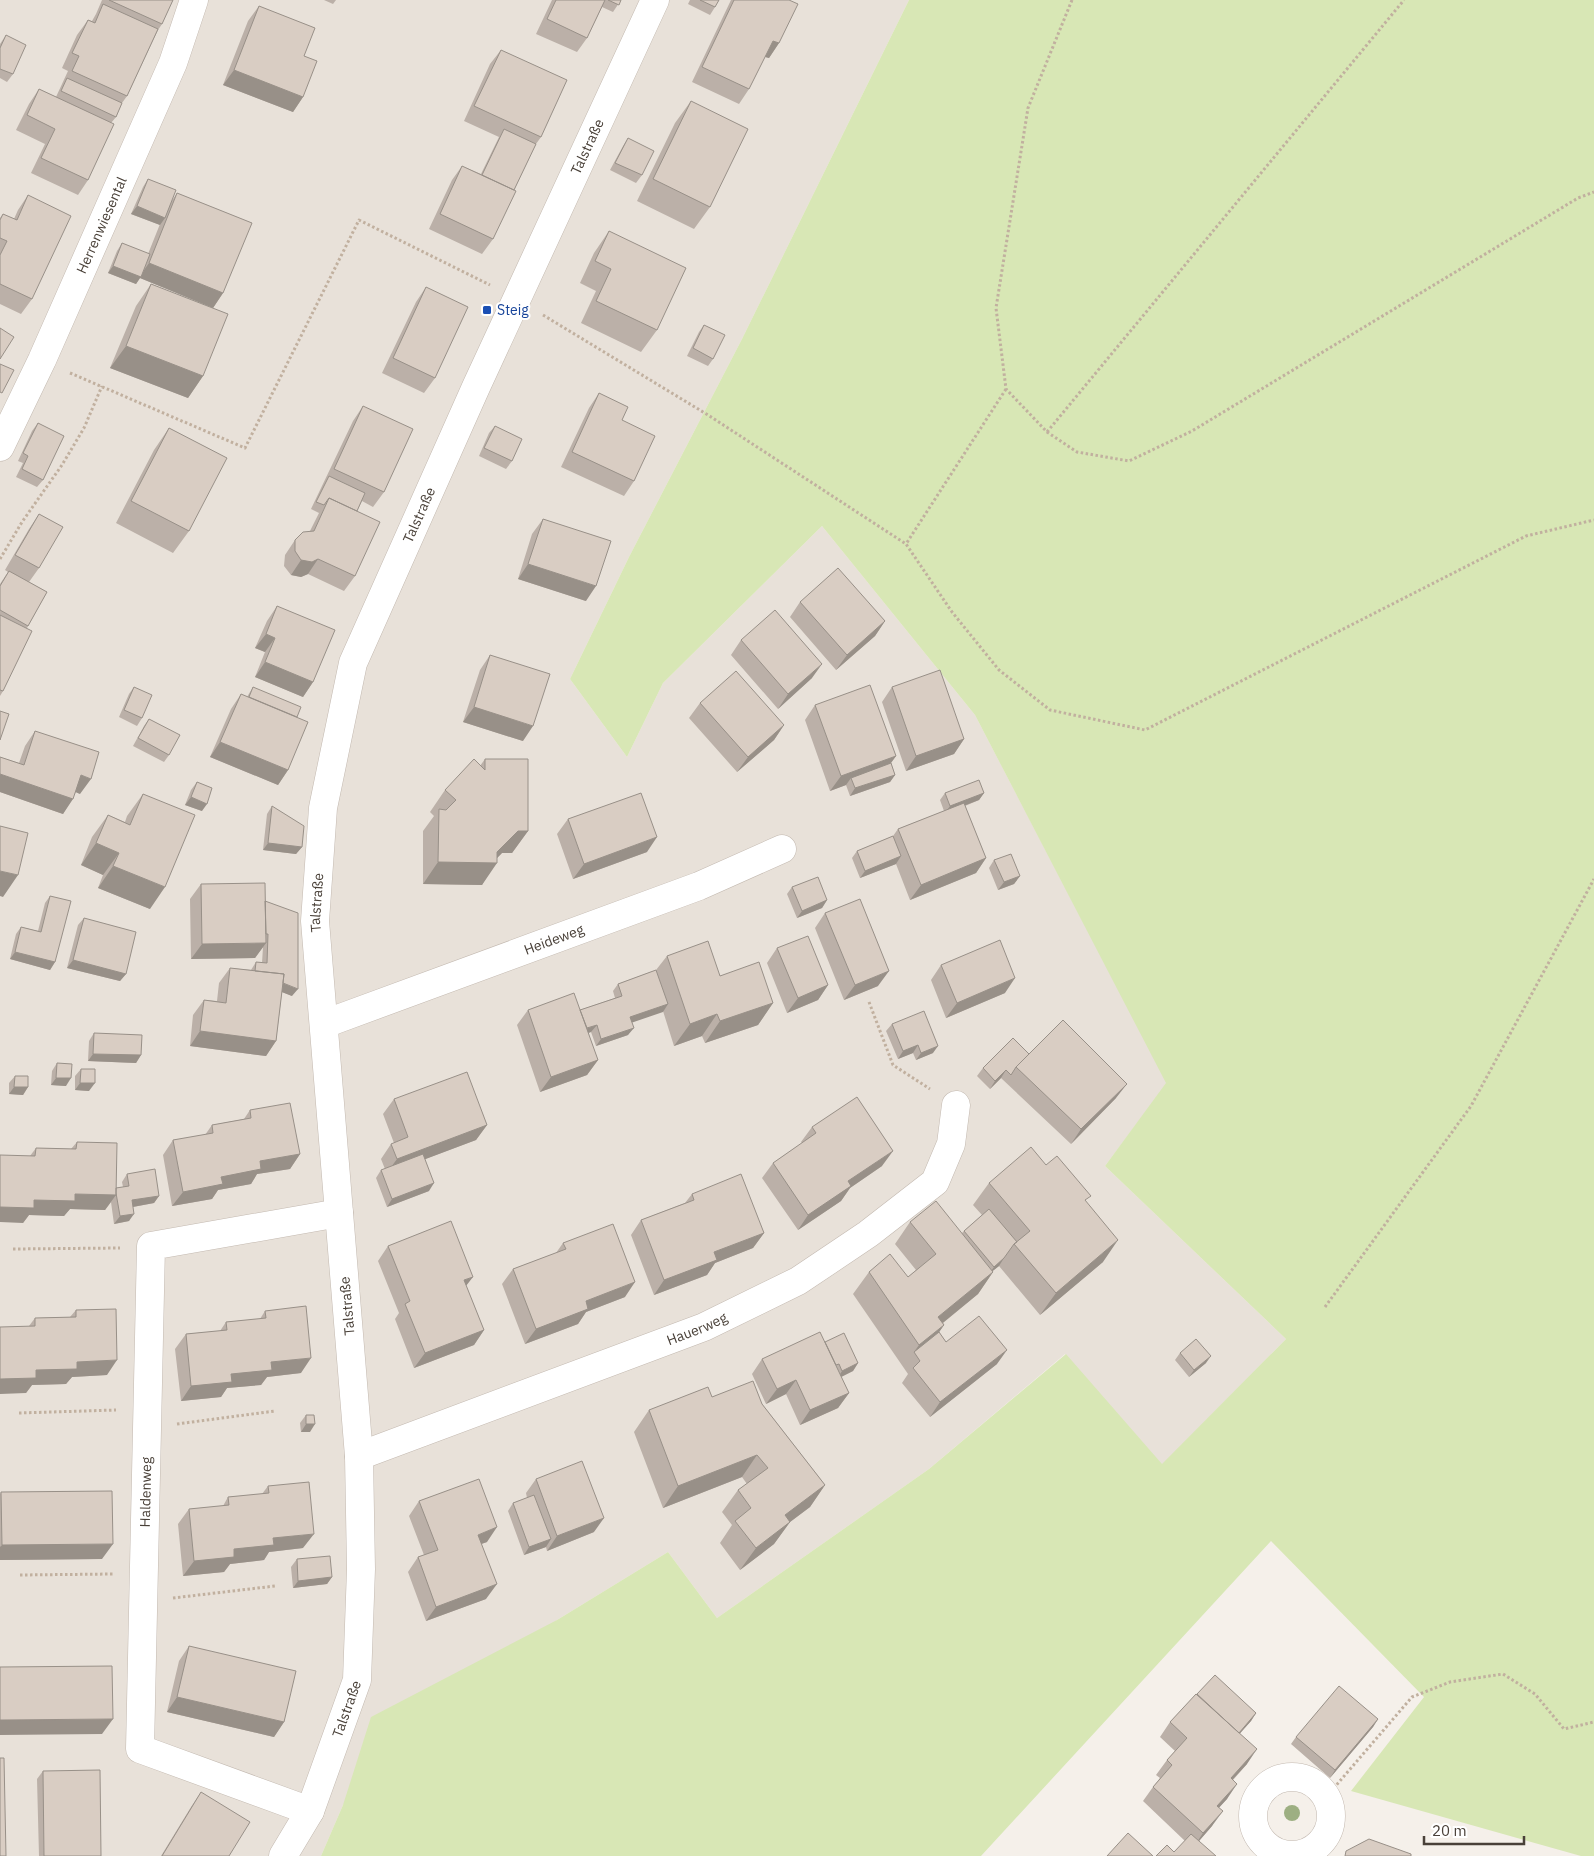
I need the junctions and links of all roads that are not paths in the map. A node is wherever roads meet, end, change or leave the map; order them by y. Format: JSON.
{"nodes":[{"id":1,"x":194,"y":0,"type":"edge"},
{"id":2,"x":655,"y":0,"type":"edge"},
{"id":3,"x":0,"y":447,"type":"edge"},
{"id":4,"x":782,"y":849,"type":"dead end"},
{"id":5,"x":324,"y":1024,"type":"junction"},
{"id":6,"x":956,"y":1105,"type":"road end"},
{"id":7,"x":340,"y":1213,"type":"junction"},
{"id":8,"x":359,"y":1456,"type":"junction"},
{"id":9,"x":310,"y":1812,"type":"junction"},
{"id":10,"x":1260,"y":1850,"type":"edge"},
{"id":11,"x":282,"y":1856,"type":"edge"}],
"edges":[{"from":1,"to":3,"type":"street","name":"Herrenwiesental"},
{"from":2,"to":5,"type":"street","name":"Talstraße"},
{"from":4,"to":5,"type":"street","name":"Heideweg"},
{"from":5,"to":7,"type":"street","name":"Talstraße"},
{"from":6,"to":8,"type":"street","name":"Hauerweg"},
{"from":7,"to":8,"type":"street","name":"Talstraße"},
{"from":7,"to":9,"type":"street","name":"Haldenweg"},
{"from":8,"to":9,"type":"street","name":"Talstraße"},
{"from":9,"to":11,"type":"street","name":"Talstraße"},
{"from":10,"to":10,"type":"street"}]}
